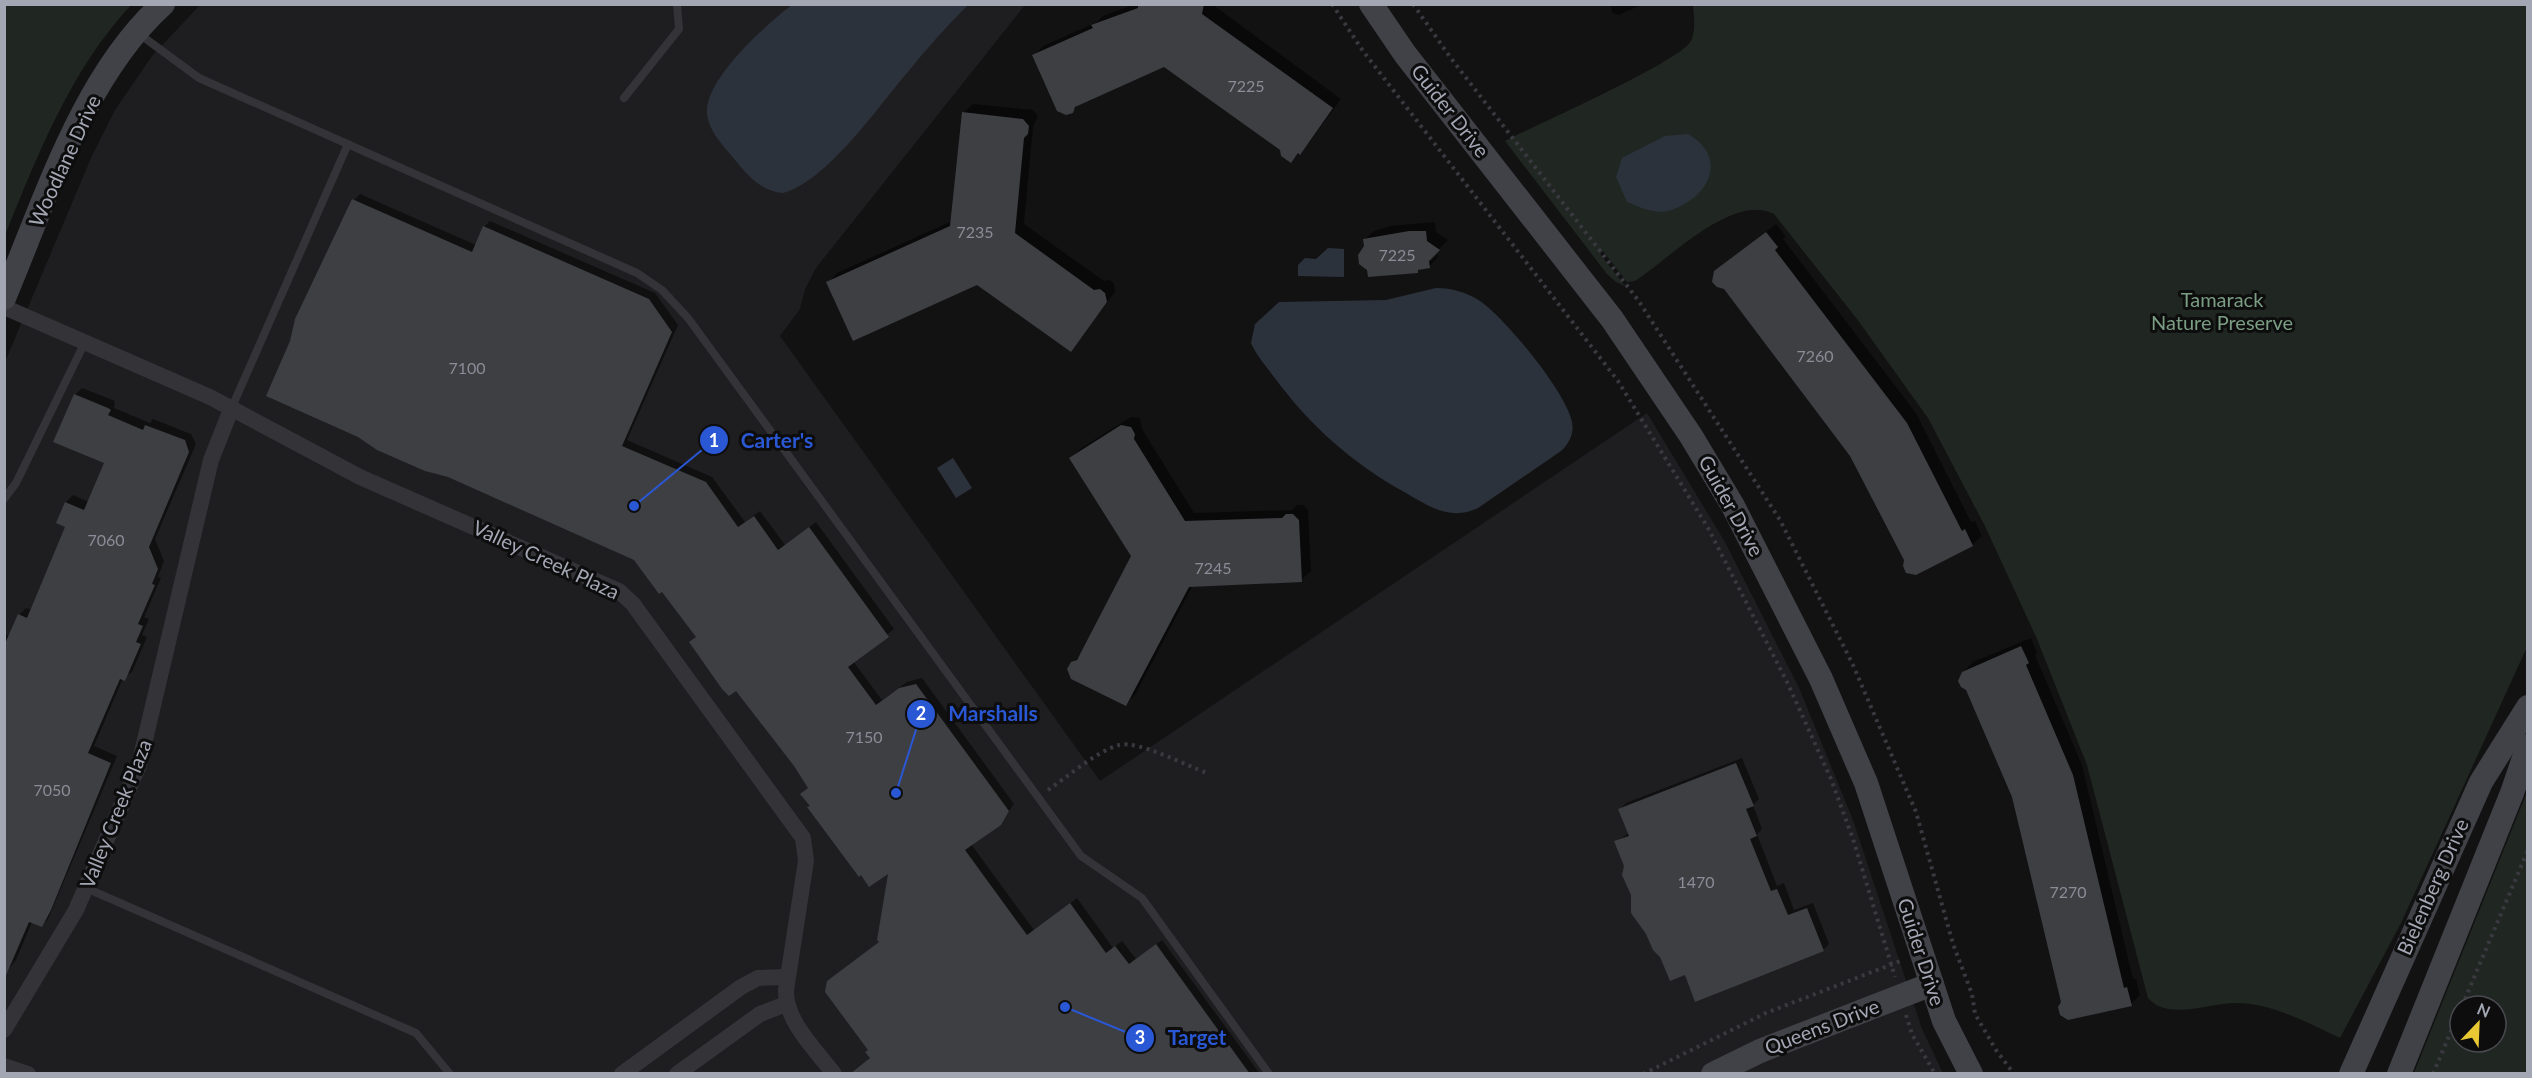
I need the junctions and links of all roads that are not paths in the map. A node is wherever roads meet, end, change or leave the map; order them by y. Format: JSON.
{"nodes":[{"id":1,"x":163,"y":4,"type":"edge"},
{"id":2,"x":677,"y":4,"type":"edge"},
{"id":3,"x":1371,"y":4,"type":"edge"},
{"id":4,"x":138,"y":33,"type":"junction"},
{"id":5,"x":624,"y":98,"type":"dead end"},
{"id":6,"x":348,"y":144,"type":"junction"},
{"id":7,"x":4,"y":298,"type":"edge"},
{"id":8,"x":4,"y":307,"type":"edge"},
{"id":9,"x":85,"y":342,"type":"junction"},
{"id":10,"x":232,"y":407,"type":"junction"},
{"id":11,"x":4,"y":499,"type":"edge"},
{"id":12,"x":2528,"y":707,"type":"edge"},
{"id":13,"x":2528,"y":746,"type":"edge"},
{"id":14,"x":86,"y":888,"type":"junction"},
{"id":15,"x":788,"y":977,"type":"junction"},
{"id":16,"x":1932,"y":984,"type":"junction"},
{"id":17,"x":786,"y":1004,"type":"junction"},
{"id":18,"x":4,"y":1030,"type":"edge"},
{"id":19,"x":4,"y":1066,"type":"edge"},
{"id":20,"x":28,"y":1074,"type":"edge"},
{"id":21,"x":450,"y":1074,"type":"edge"},
{"id":22,"x":622,"y":1074,"type":"edge"},
{"id":23,"x":677,"y":1074,"type":"edge"},
{"id":24,"x":834,"y":1074,"type":"edge"},
{"id":25,"x":1269,"y":1074,"type":"edge"},
{"id":26,"x":1713,"y":1074,"type":"edge"},
{"id":27,"x":1971,"y":1074,"type":"edge"},
{"id":28,"x":2351,"y":1074,"type":"edge"},
{"id":29,"x":2399,"y":1074,"type":"edge"}],
"edges":[{"from":1,"to":4,"type":"street","name":"Woodlane Drive"},
{"from":2,"to":5,"type":"lane"},
{"from":3,"to":16,"type":"street","name":"Guider Drive"},
{"from":4,"to":6,"type":"lane"},
{"from":4,"to":7,"type":"street","name":"Woodlane Drive"},
{"from":6,"to":10,"type":"lane"},
{"from":6,"to":25,"type":"lane"},
{"from":8,"to":9,"type":"street","name":"Valley Creek Plaza"},
{"from":9,"to":10,"type":"street","name":"Valley Creek Plaza"},
{"from":9,"to":11,"type":"lane"},
{"from":10,"to":14,"type":"street","name":"Valley Creek Plaza"},
{"from":10,"to":15,"type":"street","name":"Valley Creek Plaza"},
{"from":12,"to":28,"type":"street","name":"Bielenberg Drive"},
{"from":13,"to":29,"type":"street","name":"Bielenberg Drive"},
{"from":14,"to":18,"type":"street","name":"Valley Creek Plaza"},
{"from":14,"to":21,"type":"lane"},
{"from":15,"to":17,"type":"street","name":"Valley Creek Plaza"},
{"from":15,"to":22,"type":"street"},
{"from":16,"to":26,"type":"street","name":"Queens Drive"},
{"from":16,"to":27,"type":"street","name":"Guider Drive"},
{"from":17,"to":23,"type":"street"},
{"from":17,"to":24,"type":"street"},
{"from":19,"to":20,"type":"street"}]}
